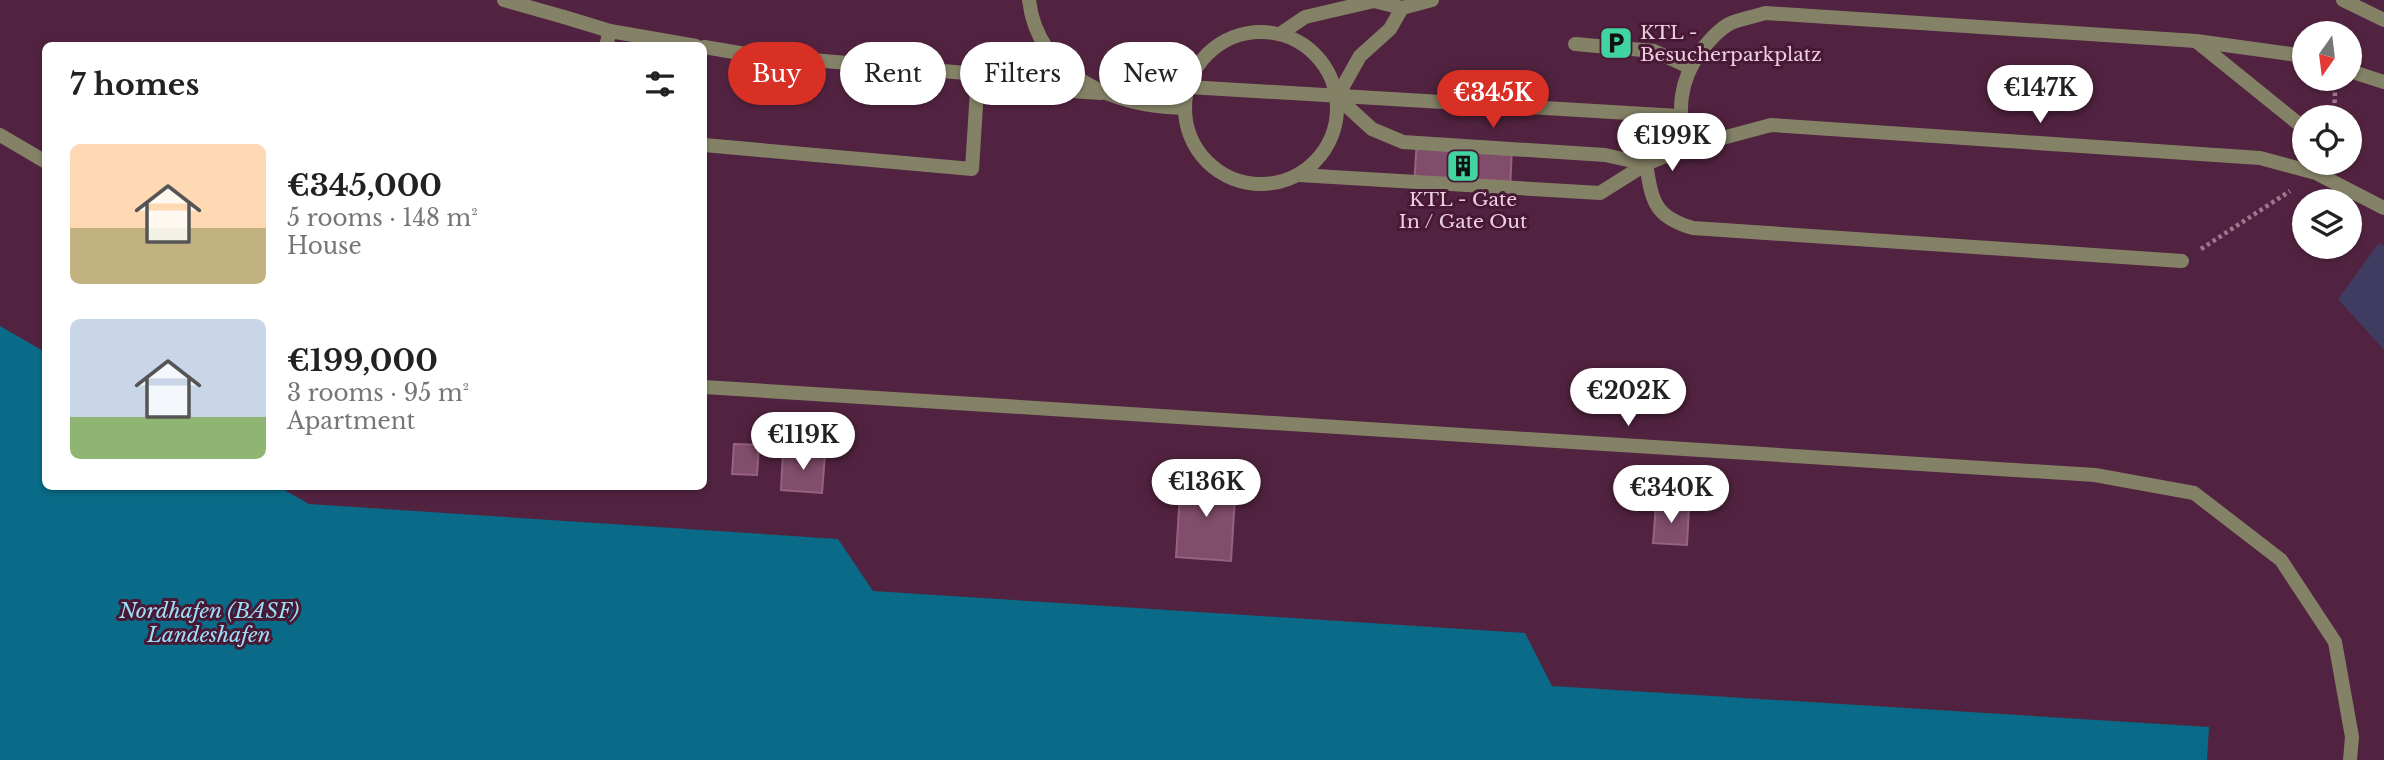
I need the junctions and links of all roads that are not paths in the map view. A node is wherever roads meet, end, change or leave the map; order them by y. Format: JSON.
{"nodes":[{"id":1,"x":504,"y":0,"type":"edge"},
{"id":2,"x":1029,"y":0,"type":"edge"},
{"id":3,"x":1432,"y":0,"type":"edge"},
{"id":4,"x":2343,"y":0,"type":"edge"},
{"id":5,"x":1402,"y":8,"type":"junction"},
{"id":6,"x":2384,"y":20,"type":"edge"},
{"id":7,"x":1280,"y":34,"type":"junction"},
{"id":8,"x":608,"y":38,"type":"edge"},
{"id":9,"x":2196,"y":41,"type":"junction"},
{"id":10,"x":652,"y":42,"type":"edge"},
{"id":11,"x":1575,"y":44,"type":"dead end"},
{"id":12,"x":707,"y":48,"type":"edge"},
{"id":13,"x":2292,"y":54,"type":"edge"},
{"id":14,"x":1202,"y":63,"type":"edge"},
{"id":15,"x":1689,"y":67,"type":"junction"},
{"id":16,"x":960,"y":72,"type":"edge"},
{"id":17,"x":2362,"y":75,"type":"edge"},
{"id":18,"x":2384,"y":82,"type":"edge"},
{"id":19,"x":1202,"y":88,"type":"edge"},
{"id":20,"x":1099,"y":92,"type":"edge"},
{"id":21,"x":1337,"y":97,"type":"junction"},
{"id":22,"x":976,"y":105,"type":"edge"},
{"id":23,"x":1147,"y":105,"type":"edge"},
{"id":24,"x":1185,"y":105,"type":"edge"},
{"id":25,"x":1185,"y":108,"type":"junction"},
{"id":26,"x":1679,"y":116,"type":"junction"},
{"id":27,"x":2292,"y":119,"type":"edge"},
{"id":28,"x":0,"y":135,"type":"edge"},
{"id":29,"x":707,"y":145,"type":"edge"},
{"id":30,"x":1685,"y":148,"type":"junction"},
{"id":31,"x":42,"y":160,"type":"edge"},
{"id":32,"x":1646,"y":164,"type":"junction"},
{"id":33,"x":2292,"y":164,"type":"edge"},
{"id":34,"x":1298,"y":175,"type":"junction"},
{"id":35,"x":2328,"y":175,"type":"edge"},
{"id":36,"x":2384,"y":208,"type":"edge"},
{"id":37,"x":2182,"y":261,"type":"road end"},
{"id":38,"x":707,"y":387,"type":"edge"},
{"id":39,"x":2350,"y":760,"type":"edge"}],
"edges":[{"from":1,"to":8,"type":"street"},
{"from":2,"to":20,"type":"street"},
{"from":3,"to":5,"type":"street"},
{"from":4,"to":6,"type":"street"},
{"from":5,"to":7,"type":"street"},
{"from":5,"to":21,"type":"street"},
{"from":7,"to":14,"type":"street"},
{"from":7,"to":21,"type":"street"},
{"from":8,"to":10,"type":"street"},
{"from":9,"to":13,"type":"street"},
{"from":9,"to":15,"type":"street"},
{"from":9,"to":27,"type":"street"},
{"from":11,"to":15,"type":"street"},
{"from":12,"to":16,"type":"street"},
{"from":15,"to":26,"type":"street"},
{"from":17,"to":18,"type":"street"},
{"from":19,"to":21,"type":"street"},
{"from":21,"to":26,"type":"street"},
{"from":21,"to":32,"type":"street"},
{"from":21,"to":34,"type":"street"},
{"from":22,"to":29,"type":"street"},
{"from":23,"to":25,"type":"street"},
{"from":24,"to":25,"type":"street"},
{"from":25,"to":34,"type":"street"},
{"from":26,"to":30,"type":"street"},
{"from":28,"to":31,"type":"street"},
{"from":30,"to":32,"type":"street"},
{"from":30,"to":33,"type":"street"},
{"from":32,"to":34,"type":"street"},
{"from":32,"to":37,"type":"street"},
{"from":35,"to":36,"type":"street"},
{"from":38,"to":39,"type":"street"}]}
